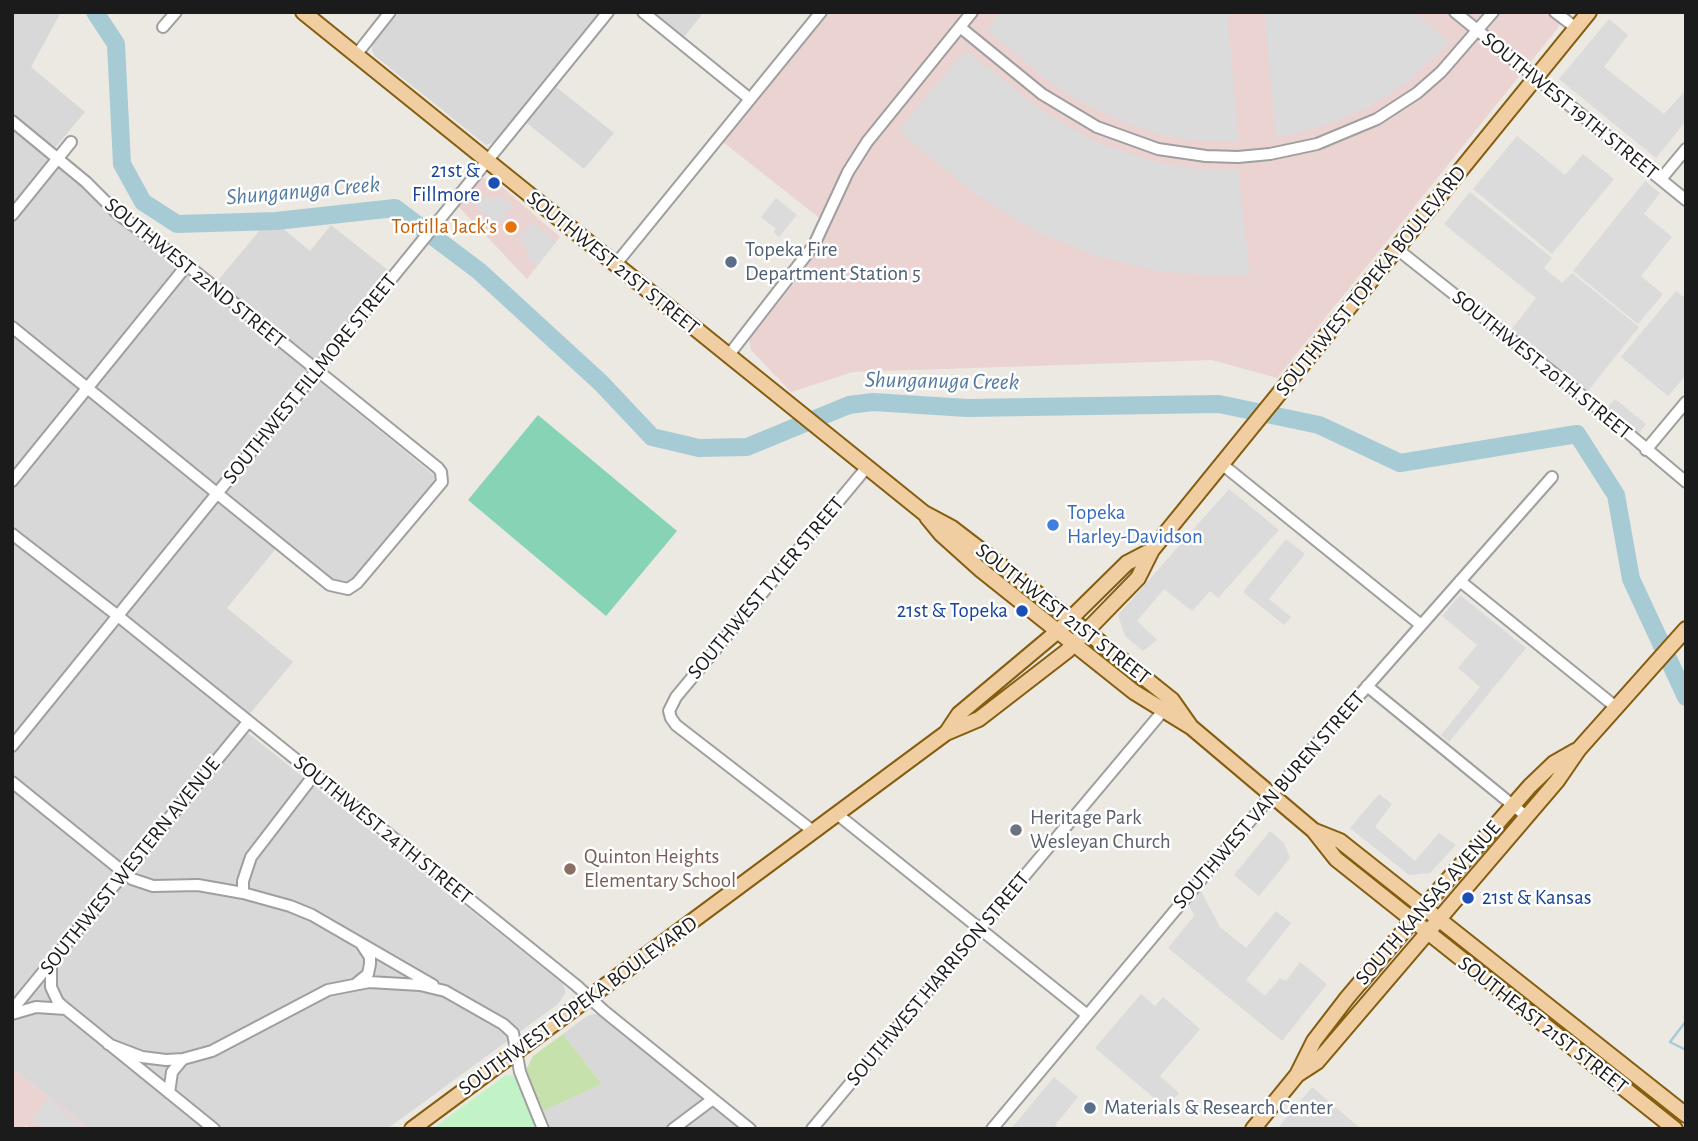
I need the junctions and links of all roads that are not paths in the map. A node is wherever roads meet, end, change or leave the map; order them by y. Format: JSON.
{"nodes":[{"id":1,"x":176,"y":12,"type":"edge"},
{"id":2,"x":303,"y":12,"type":"edge"},
{"id":3,"x":390,"y":12,"type":"edge"},
{"id":4,"x":608,"y":12,"type":"edge"},
{"id":5,"x":643,"y":12,"type":"edge"},
{"id":6,"x":821,"y":12,"type":"edge"},
{"id":7,"x":972,"y":12,"type":"edge"},
{"id":8,"x":1455,"y":12,"type":"edge"},
{"id":9,"x":1493,"y":12,"type":"edge"},
{"id":10,"x":1555,"y":12,"type":"edge"},
{"id":11,"x":1589,"y":12,"type":"edge"},
{"id":12,"x":163,"y":27,"type":"dead end"},
{"id":13,"x":960,"y":27,"type":"junction"},
{"id":14,"x":1576,"y":28,"type":"junction"},
{"id":15,"x":1478,"y":31,"type":"junction"},
{"id":16,"x":356,"y":55,"type":"junction"},
{"id":17,"x":1536,"y":78,"type":"junction"},
{"id":18,"x":750,"y":99,"type":"junction"},
{"id":19,"x":12,"y":121,"type":"edge"},
{"id":20,"x":71,"y":142,"type":"dead end"},
{"id":21,"x":1686,"y":149,"type":"edge"},
{"id":22,"x":58,"y":158,"type":"junction"},
{"id":23,"x":486,"y":160,"type":"junction"},
{"id":24,"x":1661,"y":179,"type":"junction"},
{"id":25,"x":1686,"y":200,"type":"edge"},
{"id":26,"x":12,"y":215,"type":"edge"},
{"id":27,"x":1397,"y":249,"type":"junction"},
{"id":28,"x":187,"y":265,"type":"junction"},
{"id":29,"x":615,"y":265,"type":"junction"},
{"id":30,"x":12,"y":327,"type":"edge"},
{"id":31,"x":727,"y":356,"type":"junction"},
{"id":32,"x":317,"y":370,"type":"junction"},
{"id":33,"x":87,"y":388,"type":"junction"},
{"id":34,"x":1686,"y":402,"type":"edge"},
{"id":35,"x":1646,"y":450,"type":"junction"},
{"id":36,"x":1223,"y":465,"type":"junction"},
{"id":37,"x":867,"y":467,"type":"junction"},
{"id":38,"x":1552,"y":477,"type":"dead end"},
{"id":39,"x":12,"y":481,"type":"edge"},
{"id":40,"x":1686,"y":482,"type":"edge"},
{"id":41,"x":218,"y":494,"type":"junction"},
{"id":42,"x":924,"y":513,"type":"junction"},
{"id":43,"x":12,"y":534,"type":"edge"},
{"id":44,"x":1152,"y":550,"type":"junction"},
{"id":45,"x":1460,"y":581,"type":"junction"},
{"id":46,"x":118,"y":616,"type":"junction"},
{"id":47,"x":1071,"y":619,"type":"junction"},
{"id":48,"x":1421,"y":625,"type":"junction"},
{"id":49,"x":1686,"y":629,"type":"edge"},
{"id":50,"x":1058,"y":631,"type":"junction"},
{"id":51,"x":1086,"y":631,"type":"junction"},
{"id":52,"x":1073,"y":644,"type":"junction"},
{"id":53,"x":1367,"y":686,"type":"junction"},
{"id":54,"x":1167,"y":706,"type":"junction"},
{"id":55,"x":1617,"y":708,"type":"junction"},
{"id":56,"x":248,"y":722,"type":"junction"},
{"id":57,"x":946,"y":733,"type":"junction"},
{"id":58,"x":12,"y":746,"type":"edge"},
{"id":59,"x":1579,"y":749,"type":"junction"},
{"id":60,"x":314,"y":775,"type":"junction"},
{"id":61,"x":12,"y":782,"type":"edge"},
{"id":62,"x":1272,"y":795,"type":"junction"},
{"id":63,"x":1512,"y":806,"type":"junction"},
{"id":64,"x":837,"y":814,"type":"junction"},
{"id":65,"x":1526,"y":816,"type":"junction"},
{"id":66,"x":1313,"y":830,"type":"junction"},
{"id":67,"x":813,"y":831,"type":"junction"},
{"id":68,"x":124,"y":873,"type":"junction"},
{"id":69,"x":243,"y":893,"type":"junction"},
{"id":70,"x":1424,"y":907,"type":"junction"},
{"id":71,"x":1438,"y":918,"type":"junction"},
{"id":72,"x":1412,"y":921,"type":"junction"},
{"id":73,"x":980,"y":928,"type":"junction"},
{"id":74,"x":1426,"y":932,"type":"junction"},
{"id":75,"x":360,"y":943,"type":"junction"},
{"id":76,"x":52,"y":961,"type":"junction"},
{"id":77,"x":358,"y":983,"type":"junction"},
{"id":78,"x":445,"y":991,"type":"junction"},
{"id":79,"x":589,"y":998,"type":"junction"},
{"id":80,"x":66,"y":1009,"type":"junction"},
{"id":81,"x":12,"y":1012,"type":"edge"},
{"id":82,"x":1086,"y":1014,"type":"junction"},
{"id":83,"x":108,"y":1044,"type":"junction"},
{"id":84,"x":518,"y":1050,"type":"junction"},
{"id":85,"x":183,"y":1059,"type":"junction"},
{"id":86,"x":1297,"y":1075,"type":"junction"},
{"id":87,"x":169,"y":1093,"type":"junction"},
{"id":88,"x":713,"y":1099,"type":"junction"},
{"id":89,"x":1686,"y":1115,"type":"edge"},
{"id":90,"x":214,"y":1129,"type":"edge"},
{"id":91,"x":412,"y":1129,"type":"edge"},
{"id":92,"x":543,"y":1129,"type":"edge"},
{"id":93,"x":673,"y":1129,"type":"edge"},
{"id":94,"x":750,"y":1129,"type":"edge"},
{"id":95,"x":812,"y":1129,"type":"edge"},
{"id":96,"x":992,"y":1129,"type":"edge"},
{"id":97,"x":1253,"y":1129,"type":"edge"},
{"id":98,"x":1675,"y":1129,"type":"edge"}],
"edges":[{"from":1,"to":12,"type":"street"},
{"from":2,"to":16,"type":"main road","name":"SOUTHWEST 21ST STREET"},
{"from":3,"to":16,"type":"street"},
{"from":4,"to":23,"type":"street","name":"SOUTHWEST FILLMORE STREET"},
{"from":5,"to":18,"type":"street"},
{"from":6,"to":18,"type":"street"},
{"from":7,"to":13,"type":"street"},
{"from":8,"to":15,"type":"street","name":"SOUTHWEST 19TH STREET"},
{"from":9,"to":15,"type":"street"},
{"from":10,"to":14,"type":"street"},
{"from":11,"to":14,"type":"main road","name":"SOUTHWEST TOPEKA BOULEVARD"},
{"from":13,"to":15,"type":"street"},
{"from":13,"to":31,"type":"street"},
{"from":14,"to":17,"type":"main road","name":"SOUTHWEST TOPEKA BOULEVARD"},
{"from":15,"to":17,"type":"street","name":"SOUTHWEST 19TH STREET"},
{"from":16,"to":23,"type":"main road","name":"SOUTHWEST 21ST STREET"},
{"from":17,"to":24,"type":"street","name":"SOUTHWEST 19TH STREET"},
{"from":17,"to":27,"type":"main road","name":"SOUTHWEST TOPEKA BOULEVARD"},
{"from":18,"to":29,"type":"street"},
{"from":19,"to":22,"type":"street","name":"SOUTHWEST 22ND STREET"},
{"from":20,"to":22,"type":"street"},
{"from":21,"to":24,"type":"street"},
{"from":22,"to":26,"type":"street"},
{"from":22,"to":28,"type":"street","name":"SOUTHWEST 22ND STREET"},
{"from":23,"to":29,"type":"main road","name":"SOUTHWEST 21ST STREET"},
{"from":23,"to":32,"type":"street","name":"SOUTHWEST FILLMORE STREET"},
{"from":24,"to":25,"type":"street","name":"SOUTHWEST 19TH STREET"},
{"from":27,"to":35,"type":"street","name":"SOUTHWEST 20TH STREET"},
{"from":27,"to":36,"type":"main road","name":"SOUTHWEST TOPEKA BOULEVARD"},
{"from":28,"to":32,"type":"street","name":"SOUTHWEST 22ND STREET"},
{"from":28,"to":33,"type":"street"},
{"from":29,"to":31,"type":"main road","name":"SOUTHWEST 21ST STREET"},
{"from":30,"to":33,"type":"street"},
{"from":31,"to":37,"type":"main road","name":"SOUTHWEST 21ST STREET"},
{"from":32,"to":41,"type":"street","name":"SOUTHWEST FILLMORE STREET"},
{"from":32,"to":41,"type":"street","name":"SOUTHWEST 22ND STREET"},
{"from":33,"to":39,"type":"street"},
{"from":33,"to":41,"type":"street"},
{"from":34,"to":35,"type":"street"},
{"from":35,"to":40,"type":"street","name":"SOUTHWEST 20TH STREET"},
{"from":36,"to":44,"type":"main road","name":"SOUTHWEST TOPEKA BOULEVARD"},
{"from":36,"to":48,"type":"street"},
{"from":37,"to":42,"type":"main road","name":"SOUTHWEST 21ST STREET"},
{"from":37,"to":67,"type":"street","name":"SOUTHWEST TYLER STREET"},
{"from":38,"to":45,"type":"street","name":"SOUTHWEST VAN BUREN STREET"},
{"from":41,"to":46,"type":"street","name":"SOUTHWEST FILLMORE STREET"},
{"from":42,"to":47,"type":"main road","name":"SOUTHWEST 21ST STREET"},
{"from":42,"to":50,"type":"main road","name":"SOUTHWEST 21ST STREET"},
{"from":43,"to":46,"type":"street","name":"SOUTHWEST 24TH STREET"},
{"from":44,"to":47,"type":"main road","name":"SOUTHWEST TOPEKA BOULEVARD"},
{"from":44,"to":51,"type":"main road","name":"SOUTHWEST TOPEKA BOULEVARD"},
{"from":45,"to":48,"type":"street","name":"SOUTHWEST VAN BUREN STREET"},
{"from":45,"to":55,"type":"street"},
{"from":46,"to":56,"type":"street","name":"SOUTHWEST 24TH STREET"},
{"from":46,"to":58,"type":"street","name":"SOUTHWEST FILLMORE STREET"},
{"from":47,"to":50,"type":"main road","name":"SOUTHWEST TOPEKA BOULEVARD"},
{"from":47,"to":51,"type":"main road","name":"SOUTHWEST 21ST STREET"},
{"from":48,"to":53,"type":"street","name":"SOUTHWEST VAN BUREN STREET"},
{"from":49,"to":55,"type":"main road","name":"SOUTH KANSAS AVENUE"},
{"from":50,"to":52,"type":"main road","name":"SOUTHWEST 21ST STREET"},
{"from":50,"to":57,"type":"main road","name":"SOUTHWEST TOPEKA BOULEVARD"},
{"from":51,"to":52,"type":"main road","name":"SOUTHWEST TOPEKA BOULEVARD"},
{"from":51,"to":54,"type":"main road","name":"SOUTHWEST 21ST STREET"},
{"from":52,"to":54,"type":"main road","name":"SOUTHWEST 21ST STREET"},
{"from":52,"to":57,"type":"main road","name":"SOUTHWEST TOPEKA BOULEVARD"},
{"from":53,"to":62,"type":"street","name":"SOUTHWEST VAN BUREN STREET"},
{"from":53,"to":63,"type":"street"},
{"from":54,"to":62,"type":"main road","name":"SOUTHWEST 21ST STREET"},
{"from":54,"to":73,"type":"street","name":"SOUTHWEST HARRISON STREET"},
{"from":55,"to":59,"type":"main road","name":"SOUTH KANSAS AVENUE"},
{"from":56,"to":60,"type":"street","name":"SOUTHWEST 24TH STREET"},
{"from":56,"to":68,"type":"street","name":"SOUTHWEST WESTERN AVENUE"},
{"from":57,"to":64,"type":"main road","name":"SOUTHWEST TOPEKA BOULEVARD"},
{"from":59,"to":63,"type":"main road","name":"SOUTH KANSAS AVENUE"},
{"from":59,"to":65,"type":"main road","name":"SOUTH KANSAS AVENUE"},
{"from":60,"to":69,"type":"street"},
{"from":60,"to":79,"type":"street","name":"SOUTHWEST 24TH STREET"},
{"from":61,"to":68,"type":"street"},
{"from":62,"to":66,"type":"main road","name":"SOUTHWEST 21ST STREET"},
{"from":62,"to":82,"type":"street","name":"SOUTHWEST VAN BUREN STREET"},
{"from":63,"to":65,"type":"street"},
{"from":63,"to":70,"type":"main road","name":"SOUTH KANSAS AVENUE"},
{"from":64,"to":67,"type":"main road","name":"SOUTHWEST TOPEKA BOULEVARD"},
{"from":64,"to":73,"type":"street"},
{"from":65,"to":71,"type":"main road","name":"SOUTH KANSAS AVENUE"},
{"from":66,"to":70,"type":"main road","name":"SOUTHWEST 21ST STREET"},
{"from":66,"to":72,"type":"main road","name":"SOUTHWEST 21ST STREET"},
{"from":67,"to":79,"type":"main road","name":"SOUTHWEST TOPEKA BOULEVARD"},
{"from":68,"to":69,"type":"street"},
{"from":68,"to":76,"type":"street","name":"SOUTHWEST WESTERN AVENUE"},
{"from":69,"to":75,"type":"street"},
{"from":70,"to":71,"type":"main road","name":"SOUTHEAST 21ST STREET"},
{"from":70,"to":72,"type":"main road","name":"SOUTH KANSAS AVENUE"},
{"from":71,"to":74,"type":"main road","name":"SOUTH KANSAS AVENUE"},
{"from":71,"to":89,"type":"main road","name":"SOUTHEAST 21ST STREET"},
{"from":72,"to":74,"type":"main road","name":"SOUTHEAST 21ST STREET"},
{"from":72,"to":86,"type":"main road","name":"SOUTH KANSAS AVENUE"},
{"from":73,"to":82,"type":"street"},
{"from":73,"to":95,"type":"street","name":"SOUTHWEST HARRISON STREET"},
{"from":74,"to":86,"type":"main road","name":"SOUTH KANSAS AVENUE"},
{"from":74,"to":98,"type":"main road","name":"SOUTHEAST 21ST STREET"},
{"from":75,"to":77,"type":"street"},
{"from":75,"to":78,"type":"street"},
{"from":76,"to":80,"type":"street"},
{"from":76,"to":81,"type":"street","name":"SOUTHWEST WESTERN AVENUE"},
{"from":77,"to":78,"type":"street"},
{"from":77,"to":85,"type":"street"},
{"from":78,"to":84,"type":"street"},
{"from":79,"to":84,"type":"main road","name":"SOUTHWEST TOPEKA BOULEVARD"},
{"from":79,"to":88,"type":"street","name":"SOUTHWEST 24TH STREET"},
{"from":80,"to":81,"type":"street"},
{"from":80,"to":83,"type":"street"},
{"from":82,"to":96,"type":"street","name":"SOUTHWEST VAN BUREN STREET"},
{"from":83,"to":85,"type":"street"},
{"from":83,"to":87,"type":"street"},
{"from":84,"to":91,"type":"main road","name":"SOUTHWEST TOPEKA BOULEVARD"},
{"from":84,"to":92,"type":"street"},
{"from":85,"to":87,"type":"street"},
{"from":86,"to":97,"type":"main road","name":"SOUTH KANSAS AVENUE"},
{"from":87,"to":90,"type":"street"},
{"from":88,"to":93,"type":"street"},
{"from":88,"to":94,"type":"street","name":"SOUTHWEST 24TH STREET"}]}
